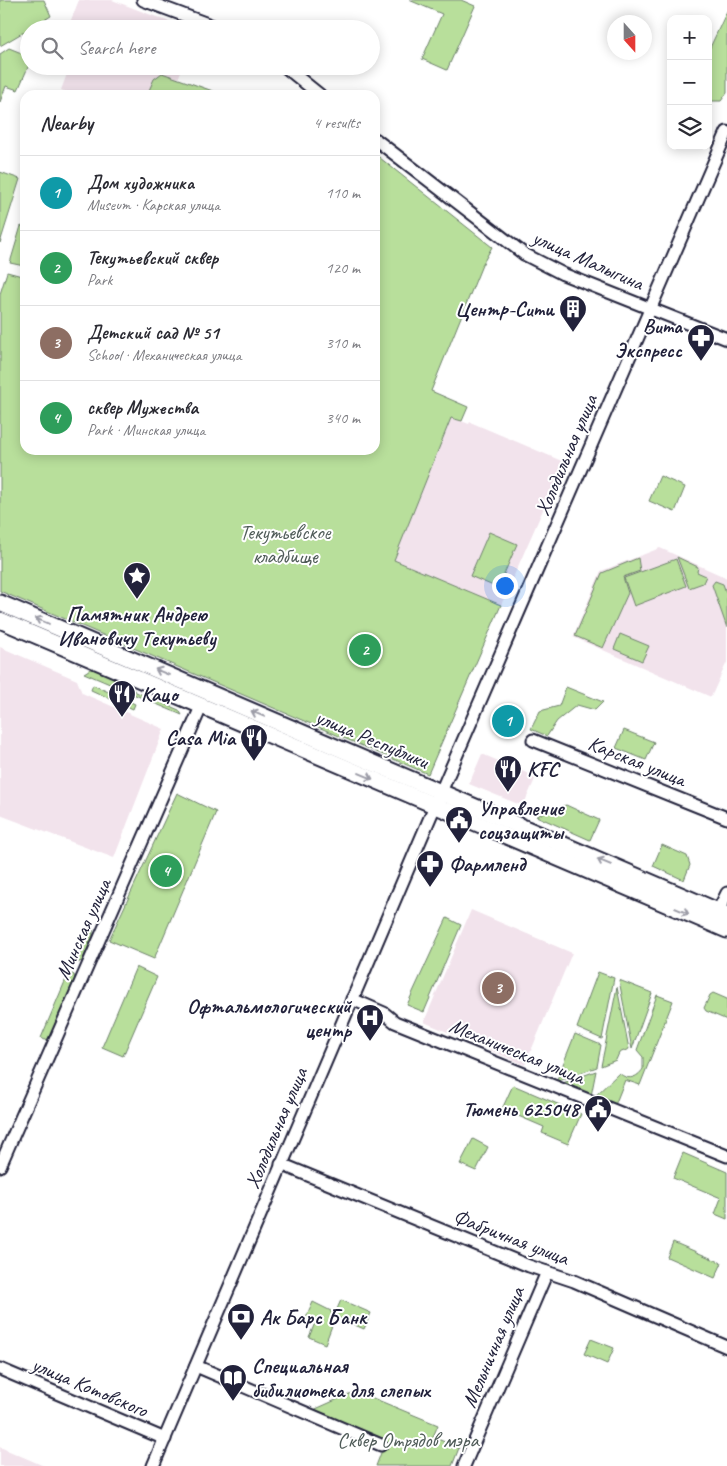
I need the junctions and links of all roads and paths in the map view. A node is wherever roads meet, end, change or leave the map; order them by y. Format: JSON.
{"nodes":[{"id":1,"x":143,"y":0,"type":"edge"},
{"id":2,"x":170,"y":7,"type":"edge"},
{"id":3,"x":200,"y":20,"type":"edge"},
{"id":4,"x":295,"y":75,"type":"edge"},
{"id":5,"x":314,"y":90,"type":"edge"},
{"id":6,"x":727,"y":132,"type":"edge"},
{"id":7,"x":380,"y":143,"type":"edge"},
{"id":8,"x":650,"y":308,"type":"junction"},
{"id":9,"x":727,"y":339,"type":"edge"},
{"id":10,"x":0,"y":603,"type":"edge"},
{"id":11,"x":0,"y":620,"type":"edge"},
{"id":12,"x":201,"y":707,"type":"junction"},
{"id":13,"x":533,"y":740,"type":"dead end"},
{"id":14,"x":438,"y":799,"type":"junction"},
{"id":15,"x":727,"y":818,"type":"edge"},
{"id":16,"x":727,"y":893,"type":"edge"},
{"id":17,"x":723,"y":913,"type":"edge"},
{"id":18,"x":727,"y":930,"type":"edge"},
{"id":19,"x":352,"y":998,"type":"junction"},
{"id":20,"x":727,"y":1156,"type":"edge"},
{"id":21,"x":281,"y":1164,"type":"junction"},
{"id":22,"x":0,"y":1166,"type":"edge"},
{"id":23,"x":547,"y":1272,"type":"junction"},
{"id":24,"x":727,"y":1347,"type":"edge"},
{"id":25,"x":196,"y":1366,"type":"junction"},
{"id":26,"x":0,"y":1369,"type":"edge"},
{"id":27,"x":165,"y":1439,"type":"junction"},
{"id":28,"x":381,"y":1445,"type":"dead end"},
{"id":29,"x":153,"y":1466,"type":"edge"},
{"id":30,"x":464,"y":1466,"type":"edge"}],
"edges":[{"from":1,"to":2,"type":"street"},
{"from":2,"to":3,"type":"street"},
{"from":4,"to":5,"type":"street"},
{"from":6,"to":8,"type":"street","name":"Холодильная улица"},
{"from":7,"to":8,"type":"street","name":"улица Малыгина"},
{"from":8,"to":9,"type":"street","name":"улица Малыгина"},
{"from":8,"to":14,"type":"street","name":"Холодильная улица"},
{"from":14,"to":10,"type":"main road","name":"улица Республики","one_way":true},
{"from":11,"to":12,"type":"main road","name":"улица Республики"},
{"from":12,"to":14,"type":"main road","name":"улица Республики","one_way":true},
{"from":12,"to":22,"type":"street","name":"Минская улица"},
{"from":13,"to":15,"type":"street","name":"Карская улица"},
{"from":17,"to":14,"type":"main road","name":"улица Республики","one_way":true},
{"from":14,"to":18,"type":"main road","name":"улица Республики","one_way":true},
{"from":14,"to":19,"type":"street","name":"Холодильная улица"},
{"from":16,"to":17,"type":"street"},
{"from":19,"to":20,"type":"street","name":"Механическая улица"},
{"from":19,"to":21,"type":"street","name":"Холодильная улица"},
{"from":21,"to":23,"type":"street","name":"Фабричная улица"},
{"from":21,"to":25,"type":"street","name":"Холодильная улица"},
{"from":23,"to":24,"type":"street","name":"Фабричная улица"},
{"from":23,"to":30,"type":"street","name":"Мельничная улица"},
{"from":25,"to":27,"type":"street","name":"Холодильная улица"},
{"from":25,"to":28,"type":"street"},
{"from":26,"to":27,"type":"street","name":"улица Котовского"},
{"from":27,"to":29,"type":"street","name":"Холодильная улица"}]}
